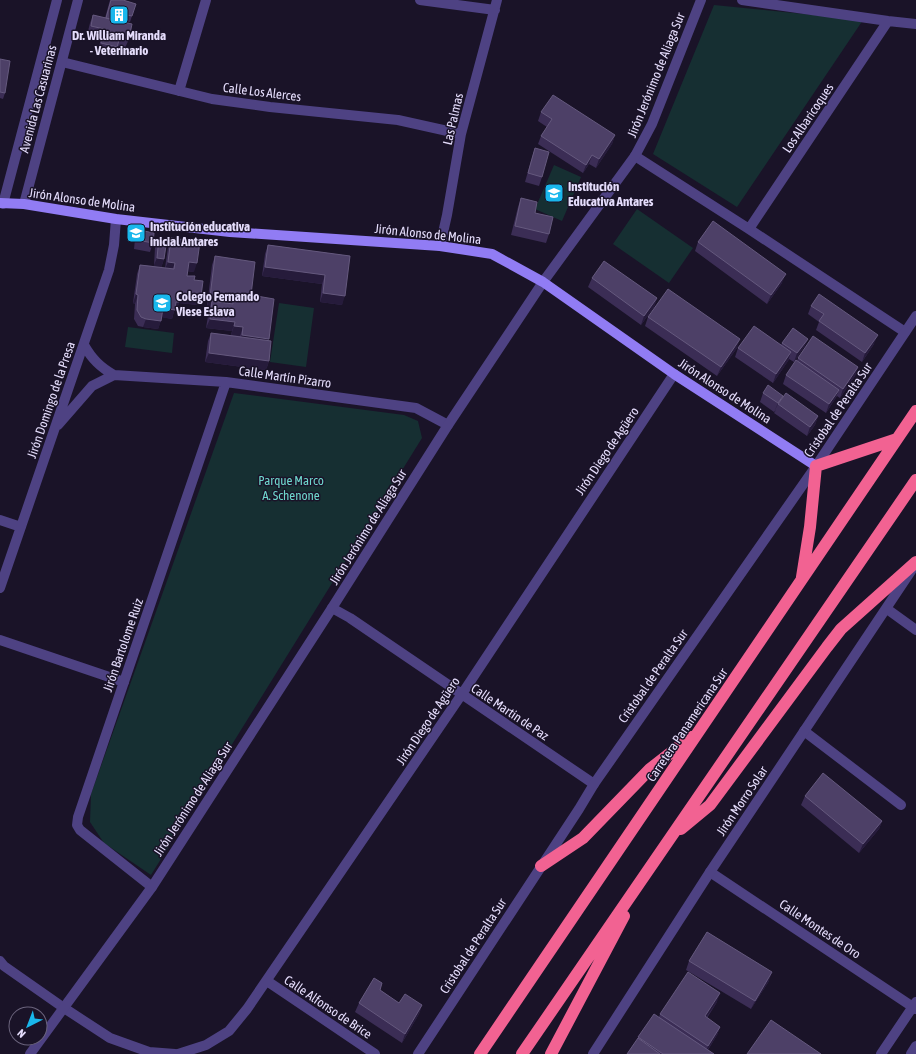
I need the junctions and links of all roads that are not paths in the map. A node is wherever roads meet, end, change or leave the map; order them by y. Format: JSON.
{"nodes":[{"id":1,"x":57,"y":0,"type":"edge"},
{"id":2,"x":78,"y":0,"type":"edge"},
{"id":3,"x":206,"y":0,"type":"edge"},
{"id":4,"x":420,"y":0,"type":"edge"},
{"id":5,"x":497,"y":0,"type":"edge"},
{"id":6,"x":701,"y":0,"type":"edge"},
{"id":7,"x":742,"y":0,"type":"edge"},
{"id":8,"x":495,"y":10,"type":"junction"},
{"id":9,"x":888,"y":21,"type":"junction"},
{"id":10,"x":916,"y":24,"type":"edge"},
{"id":11,"x":62,"y":62,"type":"junction"},
{"id":12,"x":179,"y":91,"type":"junction"},
{"id":13,"x":461,"y":134,"type":"junction"},
{"id":14,"x":635,"y":156,"type":"junction"},
{"id":15,"x":1,"y":204,"type":"edge"},
{"id":16,"x":24,"y":204,"type":"junction"},
{"id":17,"x":116,"y":219,"type":"junction"},
{"id":18,"x":749,"y":229,"type":"junction"},
{"id":19,"x":440,"y":246,"type":"junction"},
{"id":20,"x":543,"y":282,"type":"junction"},
{"id":21,"x":916,"y":316,"type":"edge"},
{"id":22,"x":905,"y":332,"type":"junction"},
{"id":23,"x":84,"y":345,"type":"junction"},
{"id":24,"x":674,"y":374,"type":"junction"},
{"id":25,"x":114,"y":375,"type":"junction"},
{"id":26,"x":226,"y":382,"type":"junction"},
{"id":27,"x":916,"y":411,"type":"edge"},
{"id":28,"x":448,"y":424,"type":"junction"},
{"id":29,"x":55,"y":429,"type":"junction"},
{"id":30,"x":897,"y":440,"type":"junction"},
{"id":31,"x":816,"y":466,"type":"junction"},
{"id":32,"x":916,"y":480,"type":"edge"},
{"id":33,"x":0,"y":520,"type":"edge"},
{"id":34,"x":21,"y":527,"type":"junction"},
{"id":35,"x":916,"y":563,"type":"edge"},
{"id":36,"x":802,"y":580,"type":"junction"},
{"id":37,"x":0,"y":588,"type":"edge"},
{"id":38,"x":332,"y":608,"type":"junction"},
{"id":39,"x":887,"y":609,"type":"junction"},
{"id":40,"x":916,"y":630,"type":"edge"},
{"id":41,"x":0,"y":640,"type":"edge"},
{"id":42,"x":124,"y":682,"type":"junction"},
{"id":43,"x":462,"y":694,"type":"junction"},
{"id":44,"x":700,"y":730,"type":"junction"},
{"id":45,"x":804,"y":731,"type":"junction"},
{"id":46,"x":594,"y":784,"type":"junction"},
{"id":47,"x":901,"y":805,"type":"dead end"},
{"id":48,"x":669,"y":838,"type":"junction"},
{"id":49,"x":652,"y":863,"type":"junction"},
{"id":50,"x":541,"y":866,"type":"junction"},
{"id":51,"x":710,"y":872,"type":"junction"},
{"id":52,"x":152,"y":887,"type":"junction"},
{"id":53,"x":1,"y":964,"type":"edge"},
{"id":54,"x":267,"y":981,"type":"junction"},
{"id":55,"x":915,"y":1006,"type":"edge"},
{"id":56,"x":64,"y":1008,"type":"junction"},
{"id":57,"x":916,"y":1046,"type":"edge"},
{"id":58,"x":30,"y":1054,"type":"edge"},
{"id":59,"x":174,"y":1054,"type":"edge"},
{"id":60,"x":178,"y":1054,"type":"edge"},
{"id":61,"x":374,"y":1054,"type":"edge"},
{"id":62,"x":418,"y":1054,"type":"edge"},
{"id":63,"x":480,"y":1054,"type":"edge"},
{"id":64,"x":522,"y":1054,"type":"edge"},
{"id":65,"x":551,"y":1054,"type":"edge"},
{"id":66,"x":593,"y":1054,"type":"edge"},
{"id":67,"x":881,"y":1054,"type":"edge"},
{"id":68,"x":911,"y":1054,"type":"edge"}],
"edges":[{"from":1,"to":15,"type":"street","name":"Avenida Las Casuarinas"},
{"from":2,"to":11,"type":"street","name":"Avenida Las Casuarinas"},
{"from":3,"to":12,"type":"street"},
{"from":4,"to":8,"type":"street"},
{"from":5,"to":8,"type":"street","name":"Las Palmas"},
{"from":6,"to":14,"type":"street","name":"Jirón Jerónimo de Aliaga Sur"},
{"from":7,"to":9,"type":"street"},
{"from":8,"to":13,"type":"street","name":"Las Palmas"},
{"from":9,"to":10,"type":"street"},
{"from":9,"to":18,"type":"street","name":"Los Albaricoques"},
{"from":11,"to":12,"type":"street","name":"Calle Los Alerces"},
{"from":11,"to":16,"type":"street","name":"Avenida Las Casuarinas"},
{"from":12,"to":13,"type":"street","name":"Calle Los Alerces"},
{"from":13,"to":19,"type":"street","name":"Las Palmas"},
{"from":14,"to":18,"type":"street"},
{"from":14,"to":20,"type":"street","name":"Jirón Jerónimo de Aliaga Sur"},
{"from":15,"to":16,"type":"main road","name":"Jirón Alonso de Molina"},
{"from":16,"to":17,"type":"main road","name":"Jirón Alonso de Molina"},
{"from":17,"to":19,"type":"main road","name":"Jirón Alonso de Molina"},
{"from":17,"to":23,"type":"street","name":"Jirón Domingo de la Presa"},
{"from":18,"to":22,"type":"street"},
{"from":19,"to":20,"type":"main road","name":"Jirón Alonso de Molina"},
{"from":20,"to":24,"type":"main road","name":"Jirón Alonso de Molina"},
{"from":20,"to":28,"type":"street","name":"Jirón Jerónimo de Aliaga Sur"},
{"from":21,"to":22,"type":"street","name":"Cristobal de Peralta Sur"},
{"from":22,"to":31,"type":"street","name":"Cristobal de Peralta Sur"},
{"from":23,"to":25,"type":"street"},
{"from":23,"to":29,"type":"street","name":"Jirón Domingo de la Presa"},
{"from":24,"to":31,"type":"main road","name":"Jirón Alonso de Molina"},
{"from":24,"to":43,"type":"street","name":"Jirón Diego de Agüero"},
{"from":25,"to":26,"type":"street","name":"Calle Martín Pizarro"},
{"from":25,"to":29,"type":"street"},
{"from":26,"to":28,"type":"street","name":"Calle Martín Pizarro"},
{"from":26,"to":42,"type":"street","name":"Jirón Bartolome Ruiz"},
{"from":27,"to":30,"type":"highway","name":"Carretera Panamericana Sur"},
{"from":28,"to":38,"type":"street","name":"Jirón Jerónimo de Aliaga Sur"},
{"from":29,"to":34,"type":"street","name":"Jirón Domingo de la Presa"},
{"from":30,"to":31,"type":"highway"},
{"from":30,"to":36,"type":"highway","name":"Carretera Panamericana Sur"},
{"from":31,"to":36,"type":"highway"},
{"from":31,"to":46,"type":"street","name":"Cristobal de Peralta Sur"},
{"from":32,"to":48,"type":"highway"},
{"from":33,"to":34,"type":"street"},
{"from":34,"to":37,"type":"street","name":"Jirón Domingo de la Presa"},
{"from":35,"to":39,"type":"street","name":"Jirón Morro Solar"},
{"from":35,"to":48,"type":"highway"},
{"from":36,"to":44,"type":"highway","name":"Carretera Panamericana Sur"},
{"from":38,"to":43,"type":"street","name":"Calle Martin de Paz"},
{"from":38,"to":52,"type":"street","name":"Jirón Jerónimo de Aliaga Sur"},
{"from":39,"to":40,"type":"street"},
{"from":39,"to":45,"type":"street","name":"Jirón Morro Solar"},
{"from":41,"to":42,"type":"street"},
{"from":42,"to":52,"type":"street","name":"Jirón Bartolome Ruiz"},
{"from":43,"to":46,"type":"street","name":"Calle Martin de Paz"},
{"from":43,"to":54,"type":"street","name":"Jirón Diego de Agüero"},
{"from":44,"to":50,"type":"highway"},
{"from":44,"to":63,"type":"highway","name":"Carretera Panamericana Sur"},
{"from":45,"to":47,"type":"street"},
{"from":45,"to":51,"type":"street","name":"Jirón Morro Solar"},
{"from":46,"to":50,"type":"street","name":"Cristobal de Peralta Sur"},
{"from":48,"to":49,"type":"highway"},
{"from":49,"to":64,"type":"highway"},
{"from":49,"to":65,"type":"highway"},
{"from":50,"to":62,"type":"street","name":"Cristobal de Peralta Sur"},
{"from":51,"to":55,"type":"street","name":"Calle Montes de Oro"},
{"from":51,"to":66,"type":"street","name":"Jirón Morro Solar"},
{"from":52,"to":56,"type":"street","name":"Jirón Jerónimo de Aliaga Sur"},
{"from":53,"to":56,"type":"street"},
{"from":54,"to":60,"type":"street","name":"Jirón Diego de Agüero"},
{"from":54,"to":61,"type":"street","name":"Calle Alfonso de Brice"},
{"from":55,"to":67,"type":"street"},
{"from":56,"to":58,"type":"street","name":"Jirón Jerónimo de Aliaga Sur"},
{"from":56,"to":59,"type":"street"},
{"from":57,"to":68,"type":"street"}]}
